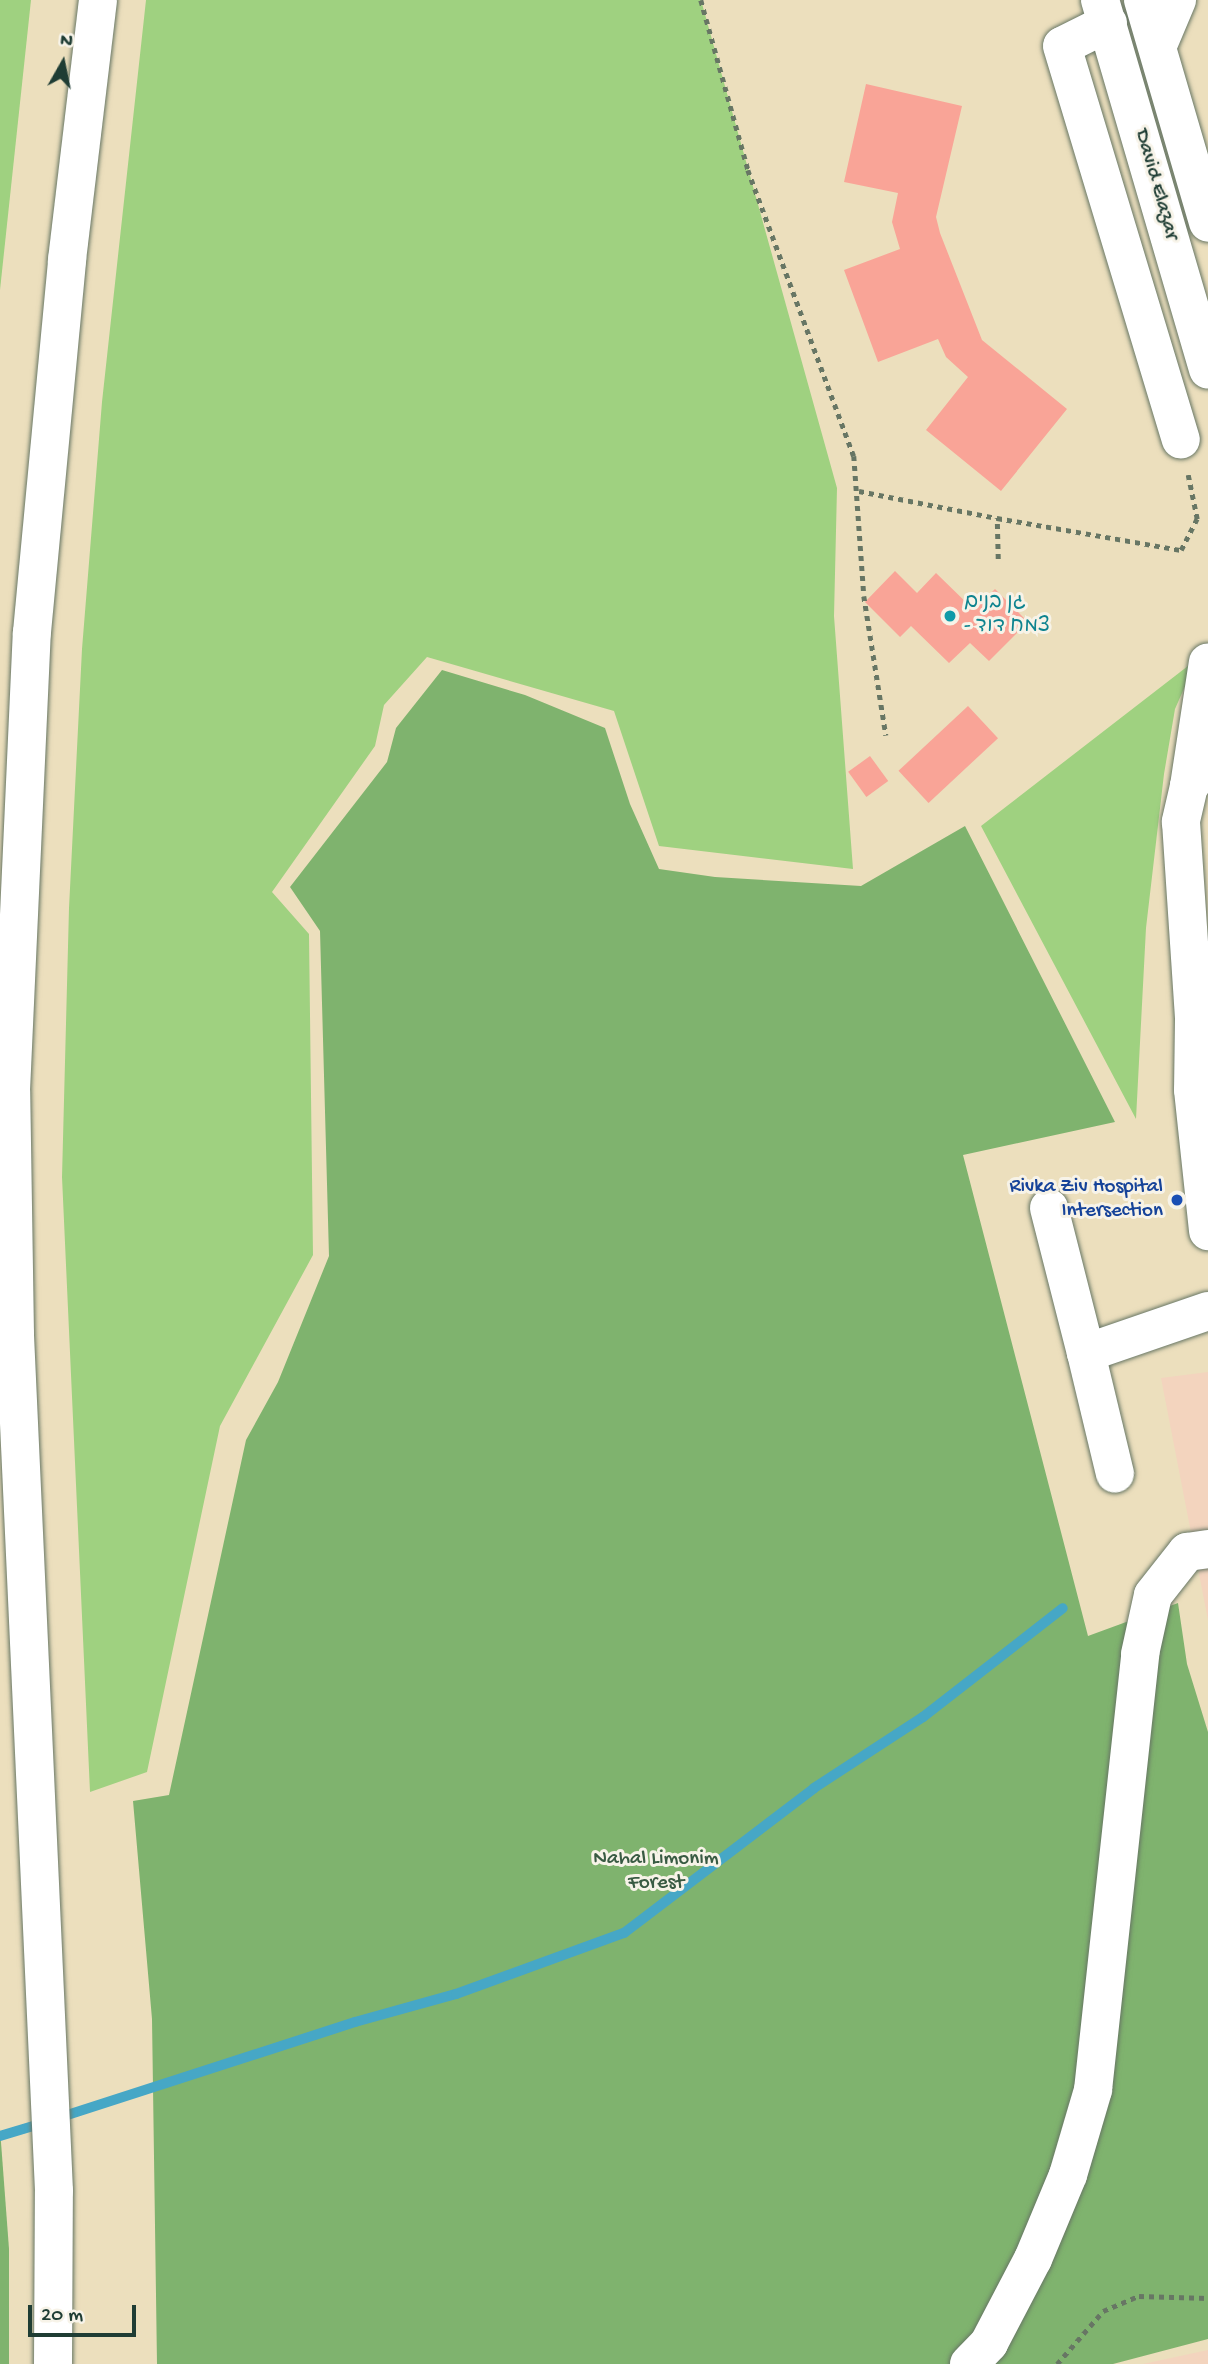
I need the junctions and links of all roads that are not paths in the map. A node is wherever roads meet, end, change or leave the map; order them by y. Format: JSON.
{"nodes":[{"id":1,"x":99,"y":0,"type":"edge"},
{"id":2,"x":1143,"y":0,"type":"edge"},
{"id":3,"x":1177,"y":0,"type":"edge"},
{"id":4,"x":1104,"y":12,"type":"edge"},
{"id":5,"x":1158,"y":45,"type":"junction"},
{"id":6,"x":1208,"y":223,"type":"edge"},
{"id":7,"x":1207,"y":367,"type":"edge"},
{"id":8,"x":1181,"y":439,"type":"road end"},
{"id":9,"x":1208,"y":662,"type":"edge"},
{"id":10,"x":1199,"y":774,"type":"edge"},
{"id":11,"x":1208,"y":864,"type":"edge"},
{"id":12,"x":1185,"y":917,"type":"junction"},
{"id":13,"x":1205,"y":1195,"type":"edge"},
{"id":14,"x":1049,"y":1208,"type":"dead end"},
{"id":15,"x":1208,"y":1231,"type":"edge"},
{"id":16,"x":1208,"y":1311,"type":"edge"},
{"id":17,"x":1086,"y":1353,"type":"junction"},
{"id":18,"x":1115,"y":1474,"type":"dead end"},
{"id":19,"x":1208,"y":1549,"type":"edge"},
{"id":20,"x":53,"y":2364,"type":"edge"},
{"id":21,"x":968,"y":2364,"type":"edge"}],
"edges":[{"from":1,"to":20,"type":"main road"},
{"from":2,"to":5,"type":"main road","name":"David Elazar"},
{"from":3,"to":5,"type":"main road"},
{"from":4,"to":7,"type":"main road","name":"David Elazar"},
{"from":4,"to":8,"type":"main road"},
{"from":5,"to":6,"type":"main road","name":"David Elazar"},
{"from":9,"to":10,"type":"main road"},
{"from":10,"to":12,"type":"main road"},
{"from":11,"to":12,"type":"main road"},
{"from":12,"to":13,"type":"main road"},
{"from":13,"to":15,"type":"main road"},
{"from":14,"to":17,"type":"main road"},
{"from":16,"to":17,"type":"main road"},
{"from":17,"to":18,"type":"main road"},
{"from":19,"to":21,"type":"main road"}]}
